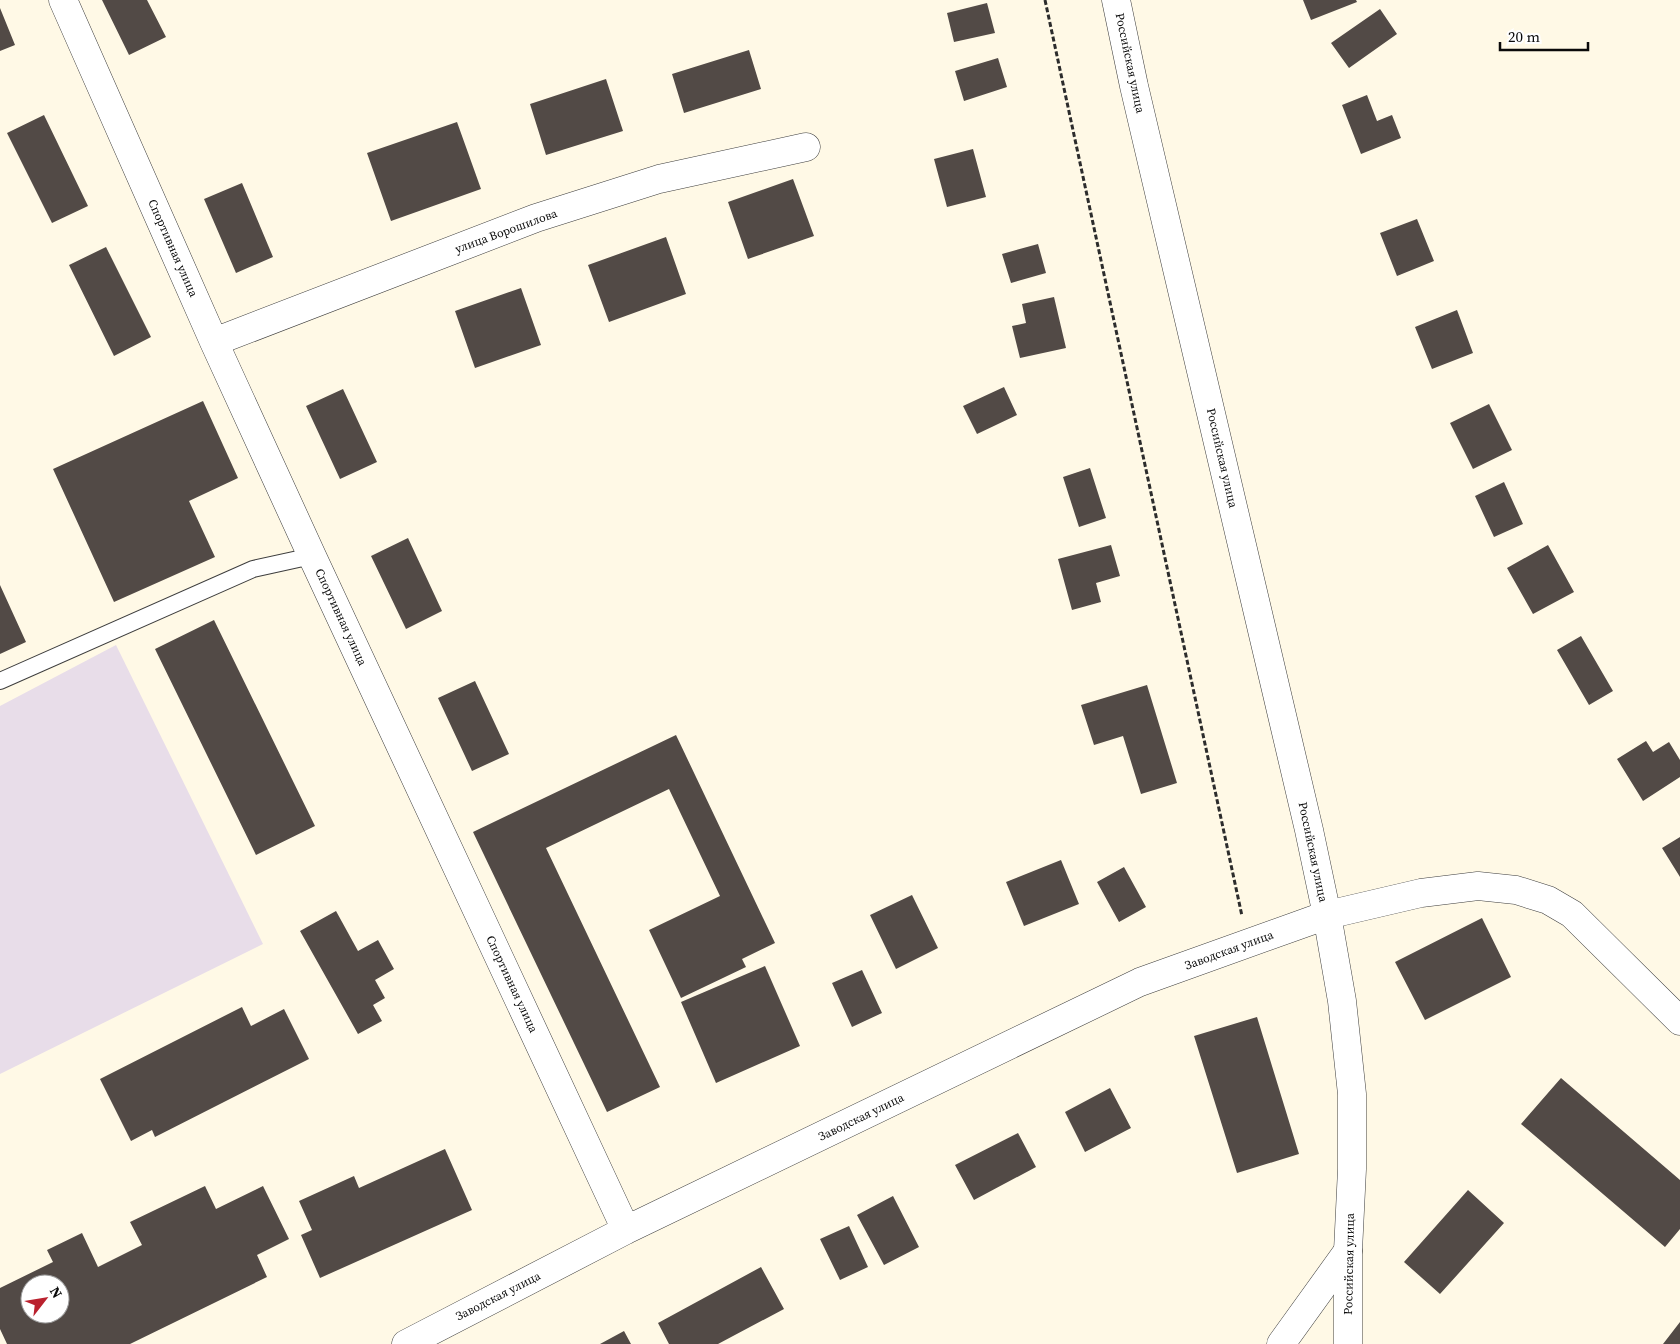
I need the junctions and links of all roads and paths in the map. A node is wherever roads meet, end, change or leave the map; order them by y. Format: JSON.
{"nodes":[{"id":1,"x":64,"y":0,"type":"edge"},
{"id":2,"x":1044,"y":0,"type":"edge"},
{"id":3,"x":1116,"y":0,"type":"edge"},
{"id":4,"x":806,"y":147,"type":"dead end"},
{"id":5,"x":214,"y":342,"type":"junction"},
{"id":6,"x":312,"y":556,"type":"junction"},
{"id":7,"x":0,"y":681,"type":"edge"},
{"id":8,"x":1327,"y":915,"type":"junction"},
{"id":9,"x":1248,"y":944,"type":"junction"},
{"id":10,"x":1680,"y":1021,"type":"edge"},
{"id":11,"x":626,"y":1230,"type":"junction"},
{"id":12,"x":1348,"y":1251,"type":"junction"},
{"id":13,"x":406,"y":1344,"type":"edge"},
{"id":14,"x":1281,"y":1344,"type":"edge"},
{"id":15,"x":1348,"y":1344,"type":"edge"}],
"edges":[{"from":1,"to":5,"type":"street","name":"Спортивная улица"},
{"from":2,"to":9,"type":"path"},
{"from":3,"to":8,"type":"street","name":"Российская улица"},
{"from":4,"to":5,"type":"street","name":"улица Ворошилова"},
{"from":5,"to":6,"type":"street","name":"Спортивная улица"},
{"from":6,"to":7,"type":"lane"},
{"from":6,"to":11,"type":"street","name":"Спортивная улица"},
{"from":8,"to":9,"type":"street","name":"Заводская улица"},
{"from":8,"to":10,"type":"street","name":"Российская улица"},
{"from":8,"to":12,"type":"street","name":"Российская улица"},
{"from":9,"to":11,"type":"street","name":"Заводская улица"},
{"from":11,"to":13,"type":"street","name":"Заводская улица"},
{"from":12,"to":14,"type":"street"},
{"from":12,"to":15,"type":"street","name":"Российская улица"}]}
